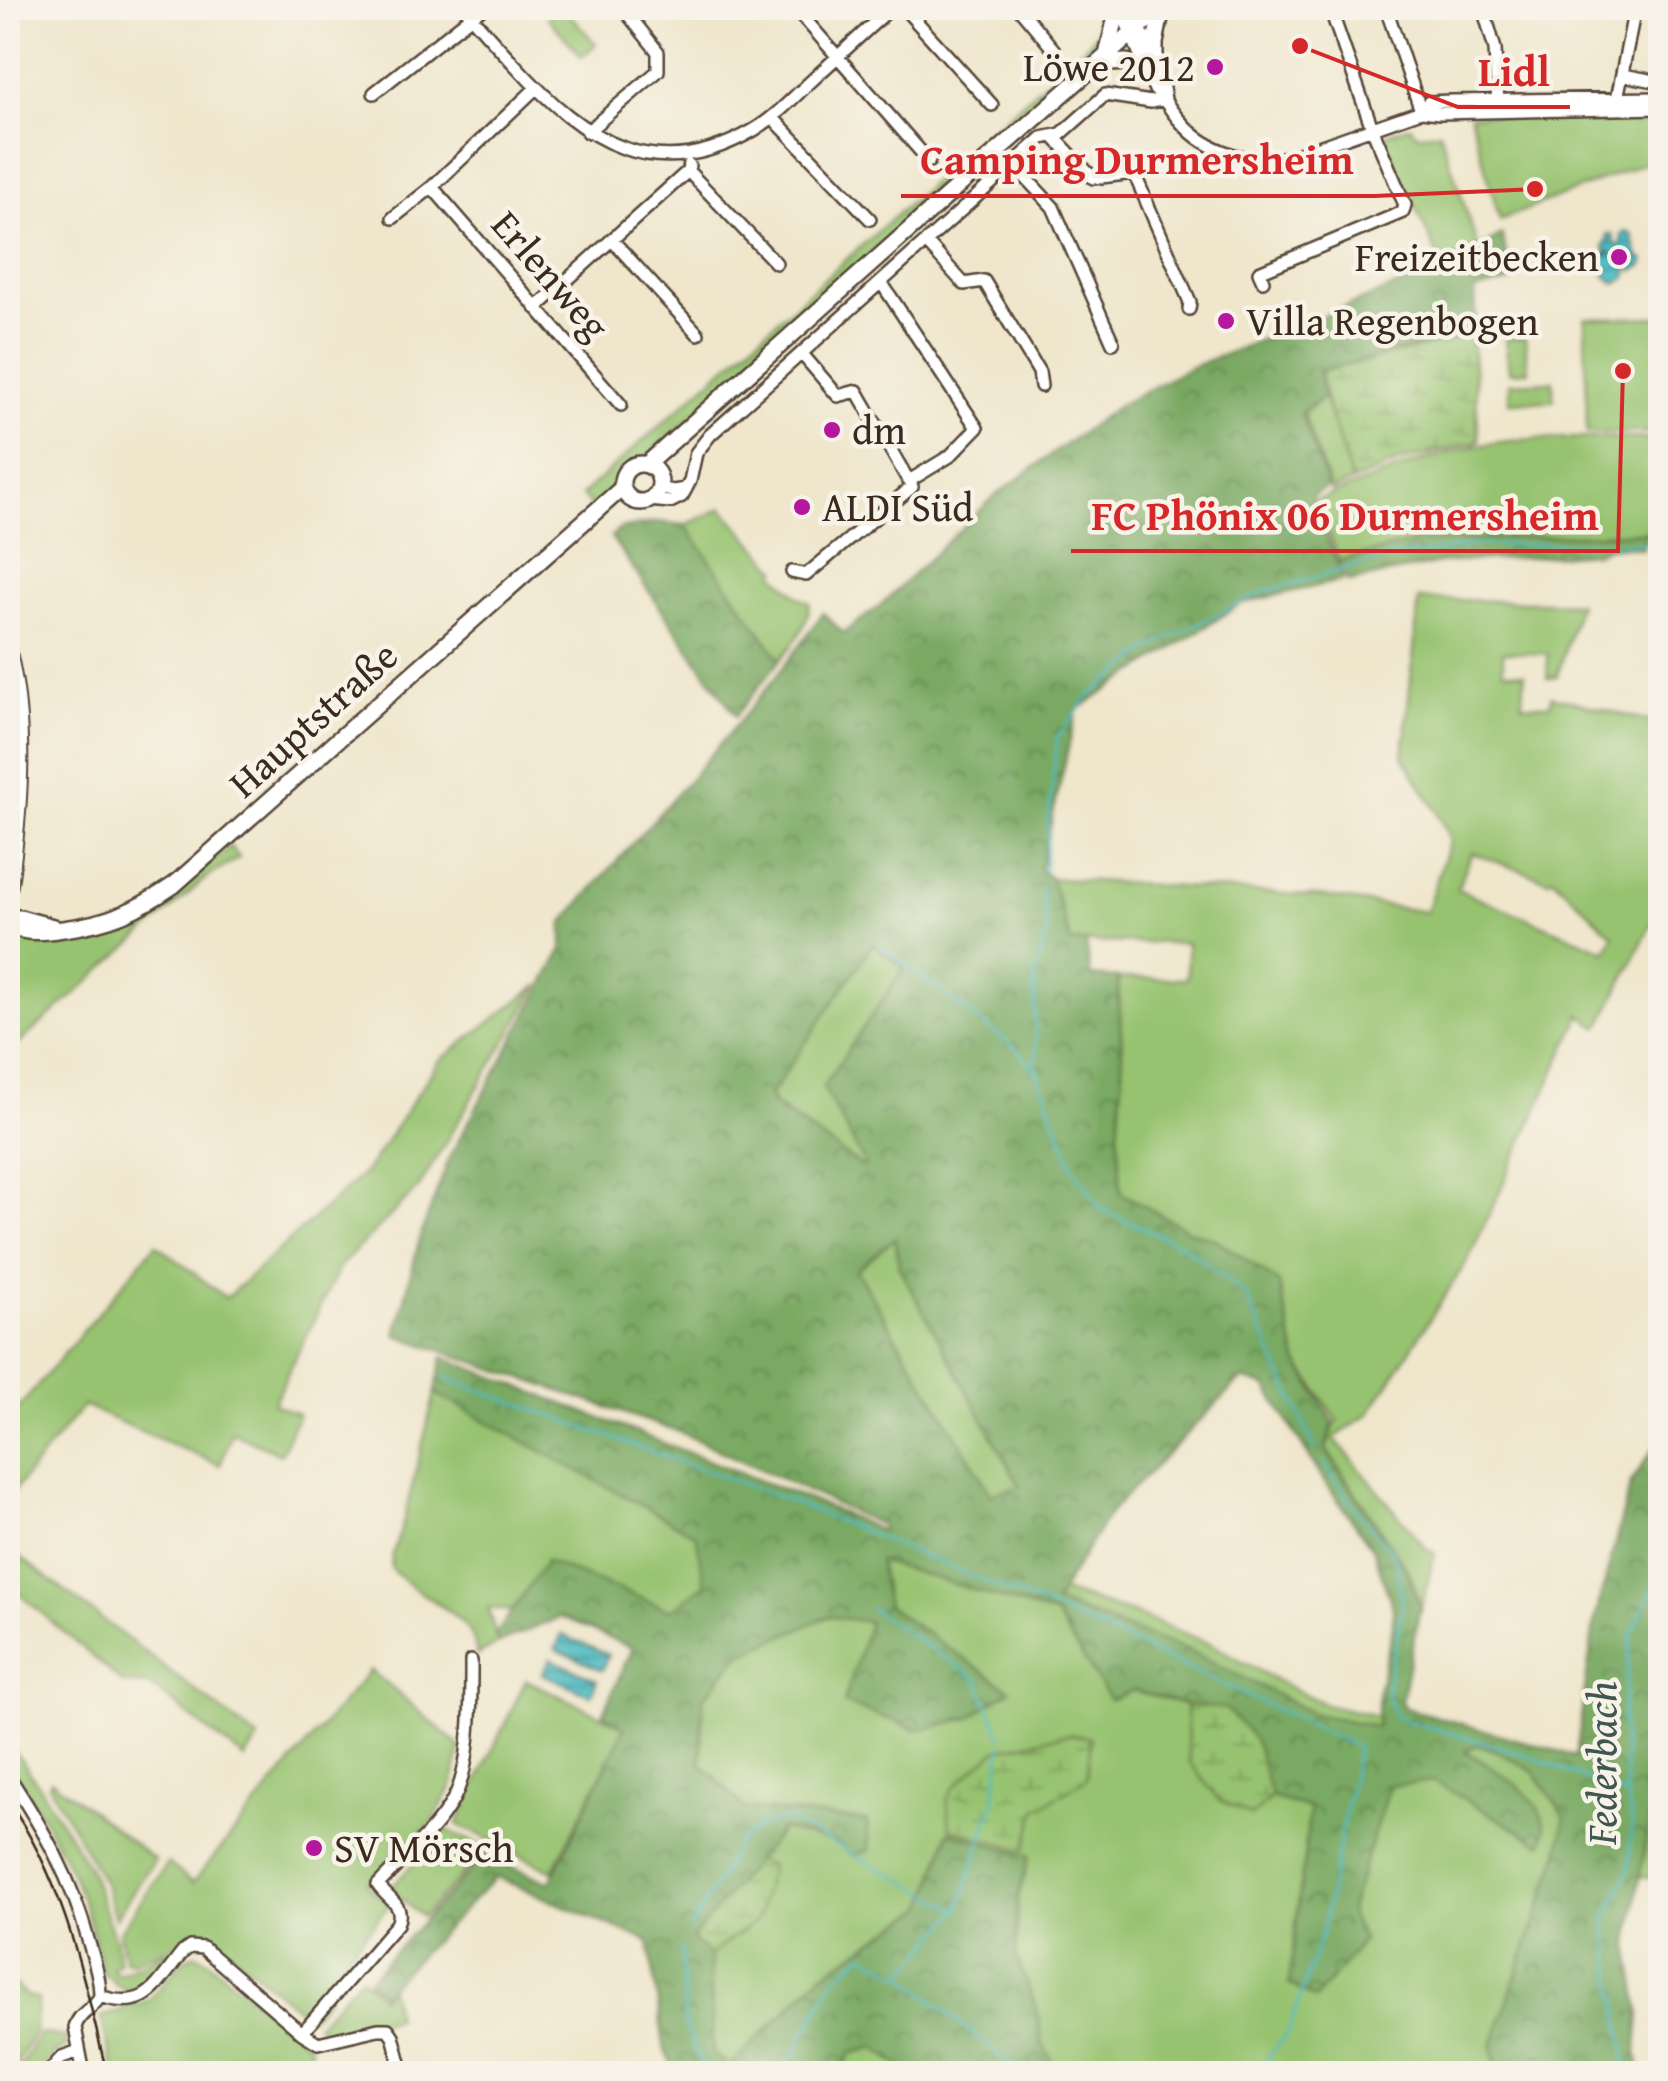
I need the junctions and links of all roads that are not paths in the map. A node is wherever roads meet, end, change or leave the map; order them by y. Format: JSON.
{"nodes":[{"id":1,"x":482,"y":8,"type":"edge"},
{"id":2,"x":623,"y":8,"type":"edge"},
{"id":3,"x":794,"y":8,"type":"edge"},
{"id":4,"x":891,"y":8,"type":"edge"},
{"id":5,"x":904,"y":8,"type":"edge"},
{"id":6,"x":1019,"y":8,"type":"edge"},
{"id":7,"x":1119,"y":8,"type":"edge"},
{"id":8,"x":1132,"y":8,"type":"edge"},
{"id":9,"x":1162,"y":8,"type":"edge"},
{"id":10,"x":1330,"y":8,"type":"edge"},
{"id":11,"x":1386,"y":8,"type":"edge"},
{"id":12,"x":1483,"y":8,"type":"edge"},
{"id":13,"x":1635,"y":8,"type":"edge"},
{"id":14,"x":468,"y":12,"type":"edge"},
{"id":15,"x":1135,"y":30,"type":"junction"},
{"id":16,"x":1054,"y":50,"type":"dead end"},
{"id":17,"x":838,"y":56,"type":"junction"},
{"id":18,"x":1102,"y":60,"type":"junction"},
{"id":19,"x":1150,"y":65,"type":"junction"},
{"id":20,"x":1623,"y":75,"type":"junction"},
{"id":21,"x":1660,"y":82,"type":"edge"},
{"id":22,"x":536,"y":88,"type":"junction"},
{"id":23,"x":374,"y":94,"type":"dead end"},
{"id":24,"x":1660,"y":98,"type":"edge"},
{"id":25,"x":1165,"y":99,"type":"junction"},
{"id":26,"x":1616,"y":103,"type":"junction"},
{"id":27,"x":992,"y":105,"type":"dead end"},
{"id":28,"x":1498,"y":105,"type":"junction"},
{"id":29,"x":1660,"y":108,"type":"edge"},
{"id":30,"x":1422,"y":111,"type":"junction"},
{"id":31,"x":772,"y":117,"type":"junction"},
{"id":32,"x":1372,"y":128,"type":"junction"},
{"id":33,"x":587,"y":132,"type":"junction"},
{"id":34,"x":1053,"y":136,"type":"junction"},
{"id":35,"x":690,"y":155,"type":"junction"},
{"id":36,"x":929,"y":161,"type":"dead end"},
{"id":37,"x":1013,"y":164,"type":"junction"},
{"id":38,"x":688,"y":171,"type":"junction"},
{"id":39,"x":432,"y":187,"type":"junction"},
{"id":40,"x":392,"y":218,"type":"dead end"},
{"id":41,"x":870,"y":219,"type":"dead end"},
{"id":42,"x":612,"y":240,"type":"junction"},
{"id":43,"x":926,"y":242,"type":"junction"},
{"id":44,"x":776,"y":263,"type":"dead end"},
{"id":45,"x":1263,"y":281,"type":"dead end"},
{"id":46,"x":881,"y":282,"type":"junction"},
{"id":47,"x":536,"y":308,"type":"junction"},
{"id":48,"x":1189,"y":309,"type":"dead end"},
{"id":49,"x":698,"y":334,"type":"dead end"},
{"id":50,"x":1113,"y":343,"type":"dead end"},
{"id":51,"x":802,"y":354,"type":"junction"},
{"id":52,"x":1041,"y":386,"type":"dead end"},
{"id":53,"x":621,"y":405,"type":"dead end"},
{"id":54,"x":908,"y":481,"type":"junction"},
{"id":55,"x":654,"y":482,"type":"junction"},
{"id":56,"x":626,"y":493,"type":"junction"},
{"id":57,"x":792,"y":572,"type":"dead end"},
{"id":58,"x":8,"y":657,"type":"edge"},
{"id":59,"x":8,"y":885,"type":"edge"},
{"id":60,"x":8,"y":922,"type":"edge"},
{"id":61,"x":62,"y":929,"type":"junction"},
{"id":62,"x":25,"y":931,"type":"junction"},
{"id":63,"x":8,"y":941,"type":"edge"},
{"id":64,"x":472,"y":1660,"type":"dead end"},
{"id":65,"x":8,"y":1775,"type":"edge"},
{"id":66,"x":100,"y":1996,"type":"junction"},
{"id":67,"x":302,"y":2034,"type":"junction"},
{"id":68,"x":79,"y":2051,"type":"junction"},
{"id":69,"x":47,"y":2074,"type":"edge"},
{"id":70,"x":84,"y":2074,"type":"edge"},
{"id":71,"x":403,"y":2074,"type":"edge"}],
"edges":[{"from":1,"to":14,"type":"street"},
{"from":2,"to":33,"type":"street"},
{"from":3,"to":17,"type":"street"},
{"from":4,"to":17,"type":"street"},
{"from":5,"to":27,"type":"street"},
{"from":6,"to":16,"type":"street"},
{"from":7,"to":15,"type":"street"},
{"from":7,"to":18,"type":"street"},
{"from":8,"to":15,"type":"street"},
{"from":9,"to":15,"type":"street","name":"Hauptstraße"},
{"from":9,"to":19,"type":"street"},
{"from":10,"to":32,"type":"street"},
{"from":11,"to":30,"type":"street"},
{"from":12,"to":28,"type":"street"},
{"from":13,"to":20,"type":"street"},
{"from":14,"to":22,"type":"street"},
{"from":14,"to":23,"type":"street"},
{"from":15,"to":18,"type":"street","name":"Hauptstraße"},
{"from":15,"to":19,"type":"street"},
{"from":17,"to":31,"type":"street"},
{"from":17,"to":36,"type":"street"},
{"from":18,"to":19,"type":"street"},
{"from":18,"to":55,"type":"street","name":"Hauptstraße"},
{"from":19,"to":25,"type":"street"},
{"from":20,"to":21,"type":"street"},
{"from":20,"to":26,"type":"street"},
{"from":22,"to":33,"type":"street"},
{"from":22,"to":39,"type":"street"},
{"from":24,"to":26,"type":"street"},
{"from":25,"to":32,"type":"street"},
{"from":25,"to":34,"type":"street"},
{"from":26,"to":28,"type":"street"},
{"from":26,"to":29,"type":"street"},
{"from":28,"to":30,"type":"street"},
{"from":30,"to":32,"type":"street"},
{"from":31,"to":35,"type":"street"},
{"from":31,"to":41,"type":"street"},
{"from":32,"to":45,"type":"street"},
{"from":33,"to":35,"type":"street"},
{"from":34,"to":37,"type":"street"},
{"from":34,"to":48,"type":"street"},
{"from":35,"to":38,"type":"street"},
{"from":37,"to":43,"type":"street"},
{"from":37,"to":50,"type":"street"},
{"from":38,"to":42,"type":"street"},
{"from":38,"to":44,"type":"street"},
{"from":39,"to":40,"type":"street"},
{"from":39,"to":47,"type":"street","name":"Erlenweg"},
{"from":42,"to":47,"type":"street"},
{"from":42,"to":49,"type":"street"},
{"from":43,"to":46,"type":"street"},
{"from":43,"to":52,"type":"street"},
{"from":46,"to":51,"type":"street"},
{"from":46,"to":54,"type":"street"},
{"from":47,"to":53,"type":"street","name":"Erlenweg"},
{"from":51,"to":54,"type":"street"},
{"from":51,"to":55,"type":"street"},
{"from":54,"to":57,"type":"street"},
{"from":55,"to":56,"type":"street"},
{"from":55,"to":56,"type":"street","name":"Hauptstraße"},
{"from":56,"to":61,"type":"street","name":"Hauptstraße"},
{"from":58,"to":59,"type":"main road"},
{"from":60,"to":61,"type":"street","name":"Hauptstraße"},
{"from":60,"to":62,"type":"street","name":"Hauptstraße"},
{"from":61,"to":62,"type":"street","name":"Hauptstraße"},
{"from":62,"to":63,"type":"street"},
{"from":64,"to":67,"type":"street"},
{"from":65,"to":66,"type":"street"},
{"from":66,"to":67,"type":"street"},
{"from":66,"to":68,"type":"street"},
{"from":67,"to":71,"type":"street"},
{"from":68,"to":69,"type":"street"},
{"from":68,"to":70,"type":"street"}]}
